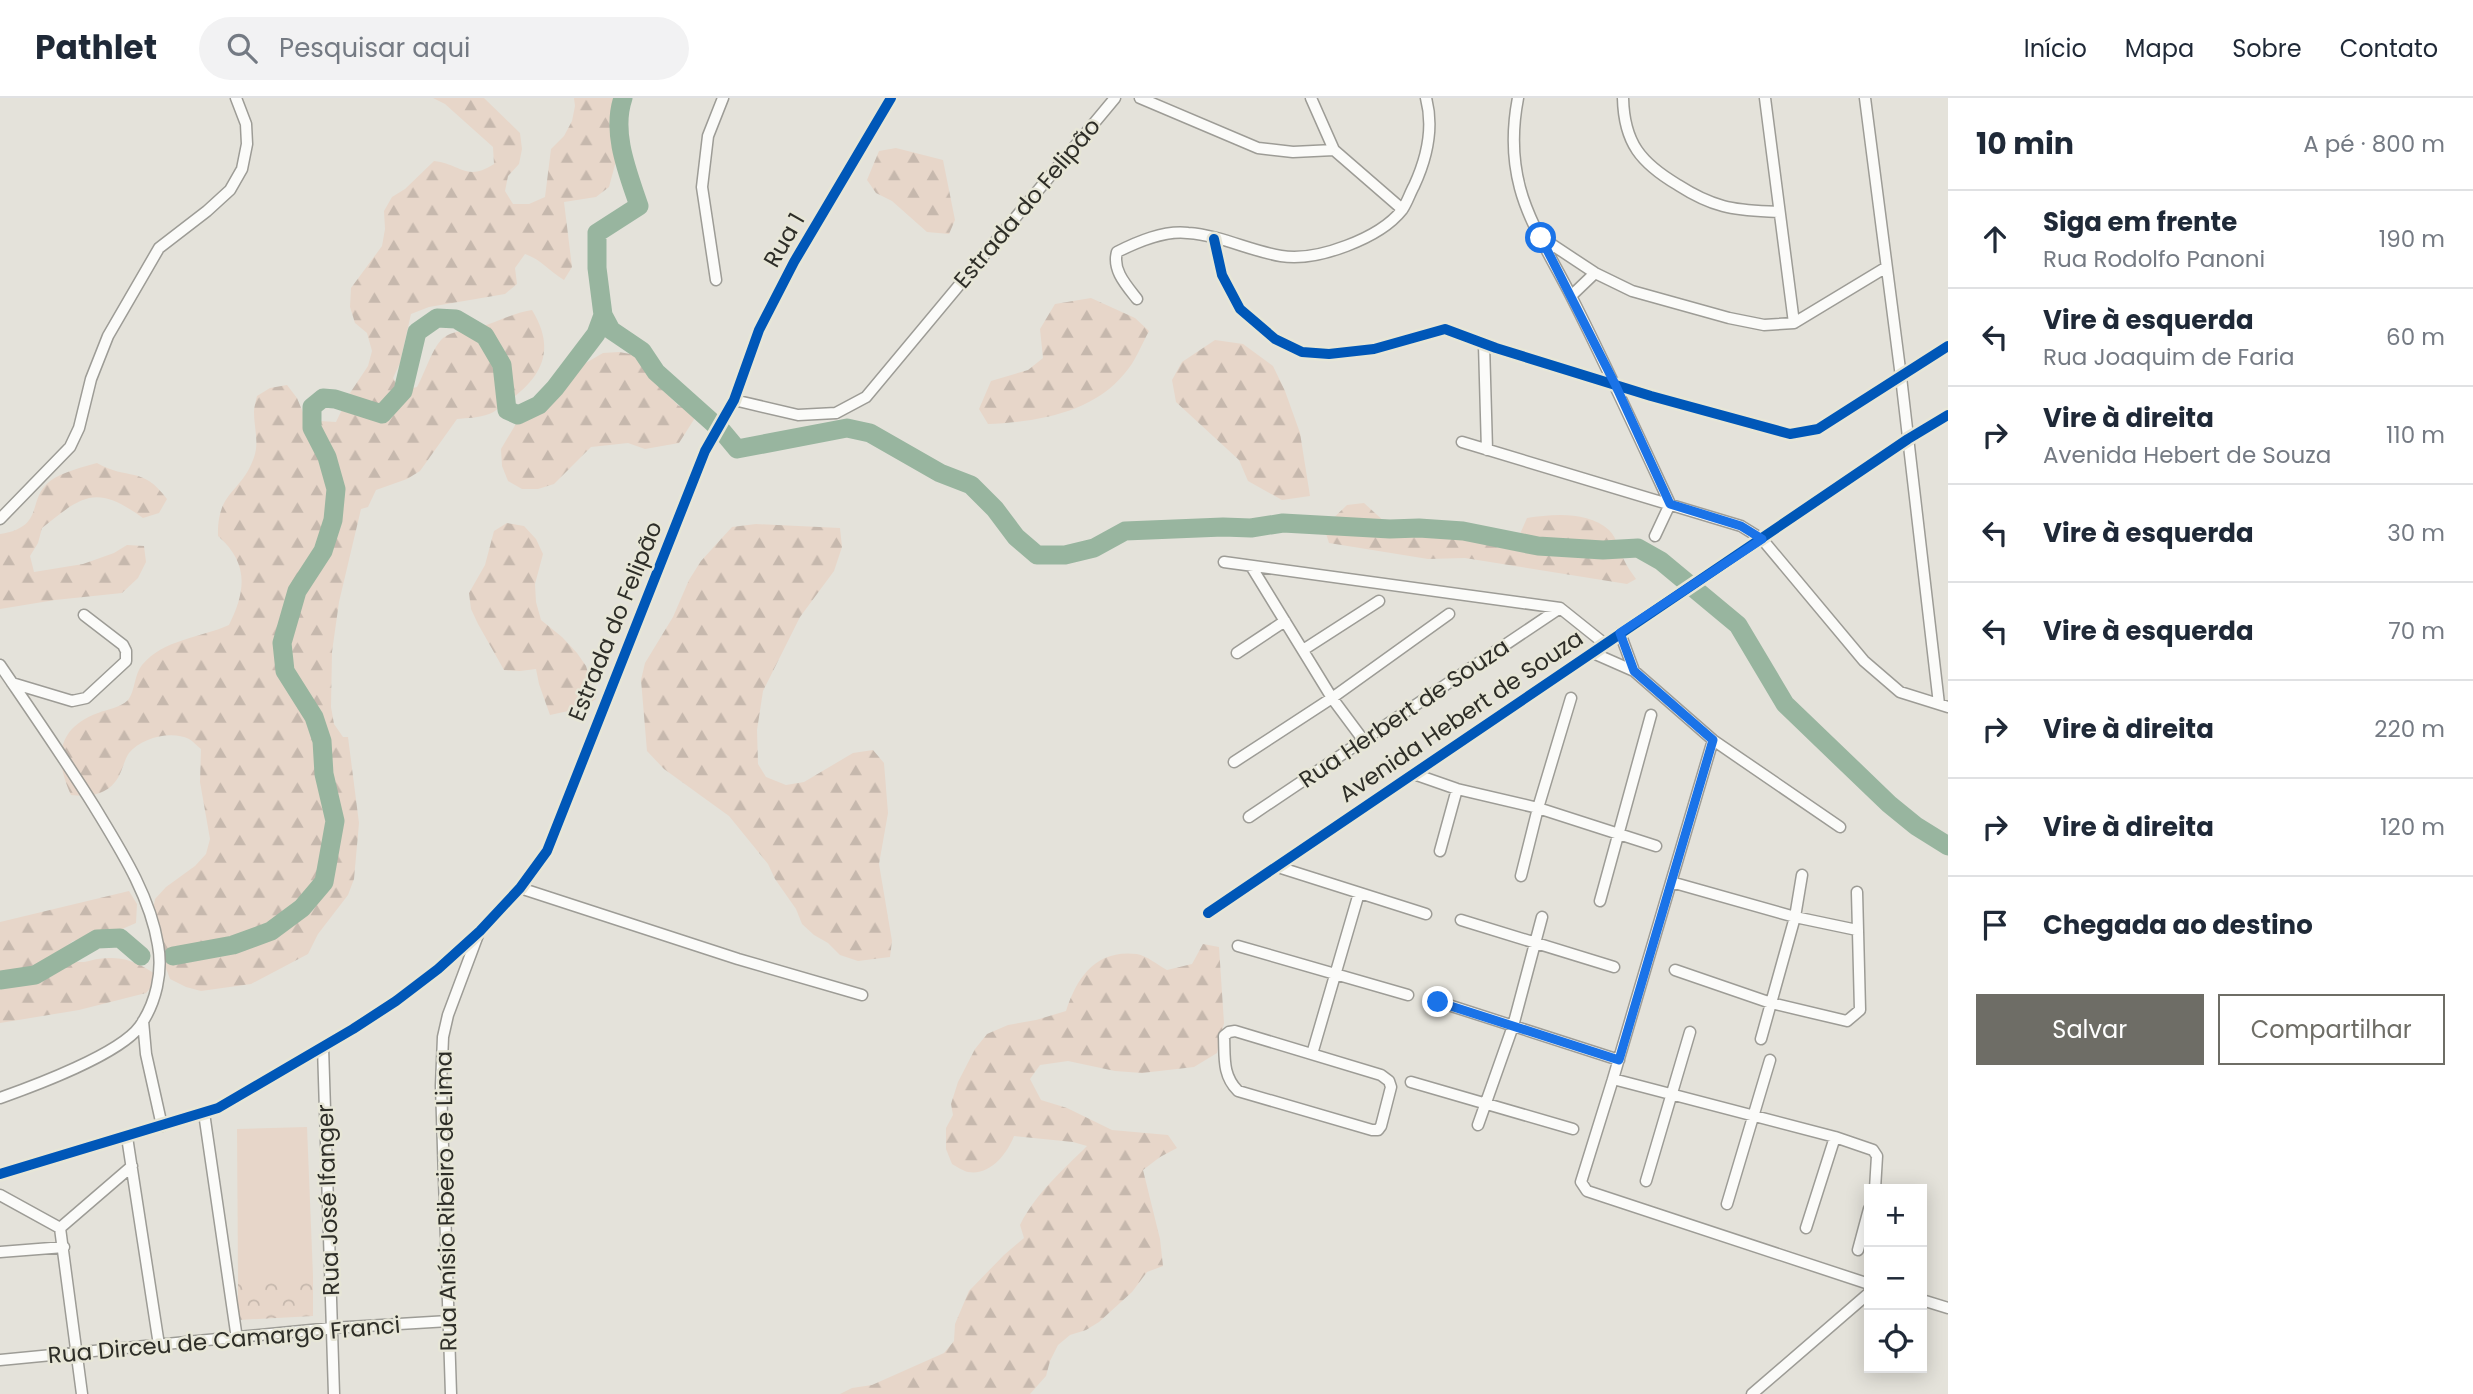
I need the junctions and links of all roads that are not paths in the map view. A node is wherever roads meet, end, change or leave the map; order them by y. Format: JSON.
{"nodes":[{"id":1,"x":236,"y":98,"type":"edge"},
{"id":2,"x":723,"y":98,"type":"edge"},
{"id":3,"x":891,"y":98,"type":"edge"},
{"id":4,"x":1115,"y":98,"type":"edge"},
{"id":5,"x":1140,"y":98,"type":"edge"},
{"id":6,"x":1311,"y":98,"type":"edge"},
{"id":7,"x":1426,"y":98,"type":"edge"},
{"id":8,"x":1518,"y":98,"type":"edge"},
{"id":9,"x":1623,"y":98,"type":"edge"},
{"id":10,"x":1764,"y":98,"type":"edge"},
{"id":11,"x":1865,"y":98,"type":"edge"},
{"id":12,"x":1334,"y":150,"type":"junction"},
{"id":13,"x":1402,"y":209,"type":"junction"},
{"id":14,"x":1778,"y":212,"type":"junction"},
{"id":15,"x":1541,"y":238,"type":"junction"},
{"id":16,"x":1214,"y":239,"type":"junction"},
{"id":17,"x":1885,"y":268,"type":"junction"},
{"id":18,"x":1595,"y":273,"type":"junction"},
{"id":19,"x":716,"y":281,"type":"dead end"},
{"id":20,"x":1571,"y":296,"type":"junction"},
{"id":21,"x":1136,"y":299,"type":"dead end"},
{"id":22,"x":1794,"y":323,"type":"junction"},
{"id":23,"x":1484,"y":344,"type":"junction"},
{"id":24,"x":1948,"y":346,"type":"edge"},
{"id":25,"x":1901,"y":377,"type":"junction"},
{"id":26,"x":1615,"y":384,"type":"junction"},
{"id":27,"x":732,"y":405,"type":"junction"},
{"id":28,"x":1948,"y":415,"type":"edge"},
{"id":29,"x":1908,"y":439,"type":"junction"},
{"id":30,"x":1462,"y":442,"type":"dead end"},
{"id":31,"x":1487,"y":450,"type":"junction"},
{"id":32,"x":1670,"y":504,"type":"junction"},
{"id":33,"x":0,"y":519,"type":"edge"},
{"id":34,"x":1655,"y":536,"type":"dead end"},
{"id":35,"x":1762,"y":539,"type":"junction"},
{"id":36,"x":1224,"y":562,"type":"dead end"},
{"id":37,"x":1251,"y":566,"type":"junction"},
{"id":38,"x":1379,"y":601,"type":"dead end"},
{"id":39,"x":1560,"y":608,"type":"junction"},
{"id":40,"x":1449,"y":614,"type":"dead end"},
{"id":41,"x":84,"y":615,"type":"dead end"},
{"id":42,"x":1286,"y":621,"type":"junction"},
{"id":43,"x":1620,"y":633,"type":"junction"},
{"id":44,"x":1605,"y":644,"type":"junction"},
{"id":45,"x":1303,"y":650,"type":"junction"},
{"id":46,"x":1237,"y":653,"type":"dead end"},
{"id":47,"x":1593,"y":653,"type":"junction"},
{"id":48,"x":0,"y":665,"type":"edge"},
{"id":49,"x":1634,"y":671,"type":"junction"},
{"id":50,"x":12,"y":683,"type":"junction"},
{"id":51,"x":1332,"y":698,"type":"junction"},
{"id":52,"x":1571,"y":698,"type":"dead end"},
{"id":53,"x":1943,"y":706,"type":"edge"},
{"id":54,"x":1651,"y":715,"type":"dead end"},
{"id":55,"x":1713,"y":740,"type":"junction"},
{"id":56,"x":1364,"y":741,"type":"junction"},
{"id":57,"x":1234,"y":762,"type":"dead end"},
{"id":58,"x":1414,"y":774,"type":"junction"},
{"id":59,"x":1457,"y":789,"type":"junction"},
{"id":60,"x":1538,"y":807,"type":"junction"},
{"id":61,"x":1249,"y":817,"type":"dead end"},
{"id":62,"x":1840,"y":827,"type":"dead end"},
{"id":63,"x":1618,"y":833,"type":"junction"},
{"id":64,"x":1656,"y":846,"type":"dead end"},
{"id":65,"x":1440,"y":850,"type":"dead end"},
{"id":66,"x":1278,"y":867,"type":"junction"},
{"id":67,"x":1802,"y":875,"type":"dead end"},
{"id":68,"x":1521,"y":876,"type":"dead end"},
{"id":69,"x":1671,"y":882,"type":"junction"},
{"id":70,"x":520,"y":888,"type":"junction"},
{"id":71,"x":1857,"y":892,"type":"dead end"},
{"id":72,"x":1359,"y":893,"type":"junction"},
{"id":73,"x":1601,"y":901,"type":"dead end"},
{"id":74,"x":1208,"y":913,"type":"dead end"},
{"id":75,"x":1426,"y":914,"type":"dead end"},
{"id":76,"x":1542,"y":917,"type":"dead end"},
{"id":77,"x":1795,"y":917,"type":"junction"},
{"id":78,"x":1461,"y":920,"type":"dead end"},
{"id":79,"x":1857,"y":930,"type":"junction"},
{"id":80,"x":480,"y":932,"type":"junction"},
{"id":81,"x":1535,"y":941,"type":"junction"},
{"id":82,"x":1238,"y":946,"type":"dead end"},
{"id":83,"x":1614,"y":967,"type":"dead end"},
{"id":84,"x":1675,"y":970,"type":"dead end"},
{"id":85,"x":1335,"y":973,"type":"junction"},
{"id":86,"x":862,"y":995,"type":"dead end"},
{"id":87,"x":1408,"y":995,"type":"dead end"},
{"id":88,"x":1438,"y":1002,"type":"dead end"},
{"id":89,"x":1771,"y":1003,"type":"junction"},
{"id":90,"x":143,"y":1020,"type":"junction"},
{"id":91,"x":1513,"y":1026,"type":"junction"},
{"id":92,"x":1690,"y":1032,"type":"dead end"},
{"id":93,"x":1761,"y":1039,"type":"dead end"},
{"id":94,"x":323,"y":1047,"type":"junction"},
{"id":95,"x":1312,"y":1054,"type":"junction"},
{"id":96,"x":1619,"y":1060,"type":"junction"},
{"id":97,"x":1770,"y":1060,"type":"dead end"},
{"id":98,"x":1613,"y":1079,"type":"junction"},
{"id":99,"x":1412,"y":1082,"type":"dead end"},
{"id":100,"x":1672,"y":1093,"type":"junction"},
{"id":101,"x":0,"y":1098,"type":"edge"},
{"id":102,"x":1485,"y":1105,"type":"junction"},
{"id":103,"x":204,"y":1113,"type":"junction"},
{"id":104,"x":1755,"y":1116,"type":"junction"},
{"id":105,"x":1478,"y":1125,"type":"dead end"},
{"id":106,"x":162,"y":1126,"type":"junction"},
{"id":107,"x":1573,"y":1129,"type":"dead end"},
{"id":108,"x":127,"y":1137,"type":"junction"},
{"id":109,"x":1835,"y":1137,"type":"junction"},
{"id":110,"x":132,"y":1166,"type":"junction"},
{"id":111,"x":0,"y":1174,"type":"edge"},
{"id":112,"x":1646,"y":1181,"type":"dead end"},
{"id":113,"x":1875,"y":1184,"type":"edge"},
{"id":114,"x":0,"y":1195,"type":"edge"},
{"id":115,"x":1727,"y":1204,"type":"dead end"},
{"id":116,"x":60,"y":1228,"type":"junction"},
{"id":117,"x":1806,"y":1228,"type":"dead end"},
{"id":118,"x":1864,"y":1228,"type":"edge"},
{"id":119,"x":64,"y":1247,"type":"junction"},
{"id":120,"x":1858,"y":1250,"type":"dead end"},
{"id":121,"x":0,"y":1252,"type":"edge"},
{"id":122,"x":1864,"y":1282,"type":"edge"},
{"id":123,"x":1864,"y":1297,"type":"edge"},
{"id":124,"x":1927,"y":1302,"type":"edge"},
{"id":125,"x":1948,"y":1308,"type":"edge"},
{"id":126,"x":449,"y":1321,"type":"junction"},
{"id":127,"x":332,"y":1328,"type":"junction"},
{"id":128,"x":237,"y":1339,"type":"junction"},
{"id":129,"x":159,"y":1345,"type":"junction"},
{"id":130,"x":76,"y":1353,"type":"junction"},
{"id":131,"x":0,"y":1360,"type":"edge"},
{"id":132,"x":82,"y":1394,"type":"edge"},
{"id":133,"x":334,"y":1394,"type":"edge"},
{"id":134,"x":451,"y":1394,"type":"edge"},
{"id":135,"x":1752,"y":1394,"type":"edge"}],
"edges":[{"from":1,"to":33,"type":"street"},
{"from":2,"to":19,"type":"street"},
{"from":3,"to":27,"type":"street","name":"Rua 1"},
{"from":4,"to":27,"type":"street","name":"Estrada do Felipão"},
{"from":5,"to":12,"type":"street"},
{"from":6,"to":12,"type":"street"},
{"from":7,"to":13,"type":"street"},
{"from":8,"to":15,"type":"street"},
{"from":9,"to":14,"type":"street"},
{"from":10,"to":14,"type":"street"},
{"from":11,"to":17,"type":"street"},
{"from":12,"to":13,"type":"street"},
{"from":13,"to":16,"type":"street"},
{"from":14,"to":22,"type":"street"},
{"from":15,"to":18,"type":"street"},
{"from":15,"to":20,"type":"street"},
{"from":16,"to":21,"type":"street"},
{"from":16,"to":23,"type":"street"},
{"from":17,"to":22,"type":"street"},
{"from":17,"to":25,"type":"street"},
{"from":18,"to":20,"type":"street"},
{"from":18,"to":22,"type":"street"},
{"from":20,"to":26,"type":"street"},
{"from":23,"to":26,"type":"street"},
{"from":23,"to":31,"type":"street"},
{"from":24,"to":25,"type":"street"},
{"from":25,"to":26,"type":"street"},
{"from":25,"to":29,"type":"street"},
{"from":26,"to":32,"type":"street"},
{"from":27,"to":70,"type":"street","name":"Estrada do Felipão"},
{"from":28,"to":29,"type":"street","name":"Avenida Hebert de Souza"},
{"from":29,"to":35,"type":"street","name":"Avenida Hebert de Souza"},
{"from":29,"to":53,"type":"street"},
{"from":30,"to":31,"type":"street"},
{"from":31,"to":32,"type":"street"},
{"from":32,"to":34,"type":"street"},
{"from":32,"to":35,"type":"street"},
{"from":35,"to":43,"type":"street","name":"Avenida Hebert de Souza"},
{"from":35,"to":53,"type":"street"},
{"from":36,"to":37,"type":"street"},
{"from":37,"to":39,"type":"street"},
{"from":37,"to":42,"type":"street"},
{"from":38,"to":45,"type":"street"},
{"from":39,"to":44,"type":"street"},
{"from":39,"to":56,"type":"street","name":"Rua Herbert de Souza"},
{"from":40,"to":51,"type":"street"},
{"from":41,"to":50,"type":"street"},
{"from":42,"to":45,"type":"street"},
{"from":42,"to":46,"type":"street"},
{"from":43,"to":44,"type":"street","name":"Avenida Hebert de Souza"},
{"from":43,"to":49,"type":"street"},
{"from":44,"to":47,"type":"street","name":"Avenida Hebert de Souza"},
{"from":45,"to":51,"type":"street"},
{"from":47,"to":49,"type":"street"},
{"from":47,"to":58,"type":"street","name":"Avenida Hebert de Souza"},
{"from":48,"to":50,"type":"street"},
{"from":49,"to":55,"type":"street"},
{"from":50,"to":90,"type":"street"},
{"from":51,"to":56,"type":"street"},
{"from":51,"to":57,"type":"street"},
{"from":52,"to":60,"type":"street"},
{"from":54,"to":63,"type":"street"},
{"from":55,"to":62,"type":"street"},
{"from":55,"to":69,"type":"street"},
{"from":56,"to":61,"type":"street","name":"Rua Herbert de Souza"},
{"from":58,"to":59,"type":"street"},
{"from":58,"to":66,"type":"street","name":"Avenida Hebert de Souza"},
{"from":59,"to":60,"type":"street"},
{"from":59,"to":65,"type":"street"},
{"from":60,"to":63,"type":"street"},
{"from":60,"to":68,"type":"street"},
{"from":63,"to":64,"type":"street"},
{"from":63,"to":73,"type":"street"},
{"from":66,"to":72,"type":"street"},
{"from":66,"to":74,"type":"street","name":"Avenida Hebert de Souza"},
{"from":67,"to":77,"type":"street"},
{"from":69,"to":77,"type":"street"},
{"from":69,"to":96,"type":"street"},
{"from":70,"to":80,"type":"street","name":"Estrada do Felipão"},
{"from":70,"to":86,"type":"street"},
{"from":71,"to":79,"type":"street"},
{"from":72,"to":75,"type":"street"},
{"from":72,"to":85,"type":"street"},
{"from":76,"to":81,"type":"street"},
{"from":77,"to":79,"type":"street"},
{"from":77,"to":89,"type":"street"},
{"from":78,"to":81,"type":"street"},
{"from":79,"to":89,"type":"street"},
{"from":80,"to":94,"type":"street"},
{"from":80,"to":126,"type":"street","name":"Rua Anísio Ribeiro de Lima"},
{"from":81,"to":83,"type":"street"},
{"from":81,"to":91,"type":"street"},
{"from":82,"to":85,"type":"street"},
{"from":84,"to":89,"type":"street"},
{"from":85,"to":87,"type":"street"},
{"from":85,"to":95,"type":"street"},
{"from":88,"to":91,"type":"street"},
{"from":89,"to":93,"type":"street"},
{"from":90,"to":101,"type":"street"},
{"from":90,"to":106,"type":"street"},
{"from":91,"to":96,"type":"street"},
{"from":91,"to":102,"type":"street"},
{"from":92,"to":100,"type":"street"},
{"from":94,"to":103,"type":"street"},
{"from":94,"to":127,"type":"street","name":"Rua José Ifanger"},
{"from":95,"to":95,"type":"street"},
{"from":96,"to":98,"type":"street"},
{"from":97,"to":104,"type":"street"},
{"from":98,"to":100,"type":"street"},
{"from":98,"to":122,"type":"street"},
{"from":99,"to":102,"type":"street"},
{"from":100,"to":104,"type":"street"},
{"from":100,"to":112,"type":"street"},
{"from":102,"to":105,"type":"street"},
{"from":102,"to":107,"type":"street"},
{"from":103,"to":106,"type":"street"},
{"from":103,"to":128,"type":"street"},
{"from":104,"to":109,"type":"street"},
{"from":104,"to":115,"type":"street"},
{"from":106,"to":108,"type":"street"},
{"from":108,"to":110,"type":"street"},
{"from":108,"to":111,"type":"street"},
{"from":109,"to":113,"type":"street"},
{"from":109,"to":117,"type":"street"},
{"from":110,"to":116,"type":"street"},
{"from":110,"to":129,"type":"street"},
{"from":114,"to":116,"type":"street"},
{"from":116,"to":119,"type":"street"},
{"from":118,"to":120,"type":"street"},
{"from":119,"to":121,"type":"street"},
{"from":119,"to":130,"type":"street"},
{"from":123,"to":135,"type":"street"},
{"from":124,"to":125,"type":"street"},
{"from":126,"to":127,"type":"street","name":"Rua Dirceu de Camargo Franci"},
{"from":126,"to":134,"type":"street","name":"Rua Anísio Ribeiro de Lima"},
{"from":127,"to":128,"type":"street","name":"Rua Dirceu de Camargo Franci"},
{"from":127,"to":133,"type":"street","name":"Rua José Ifanger"},
{"from":128,"to":129,"type":"street","name":"Rua Dirceu de Camargo Franci"},
{"from":129,"to":130,"type":"street","name":"Rua Dirceu de Camargo Franci"},
{"from":130,"to":131,"type":"street","name":"Rua Dirceu de Camargo Franci"},
{"from":130,"to":132,"type":"street"}]}
